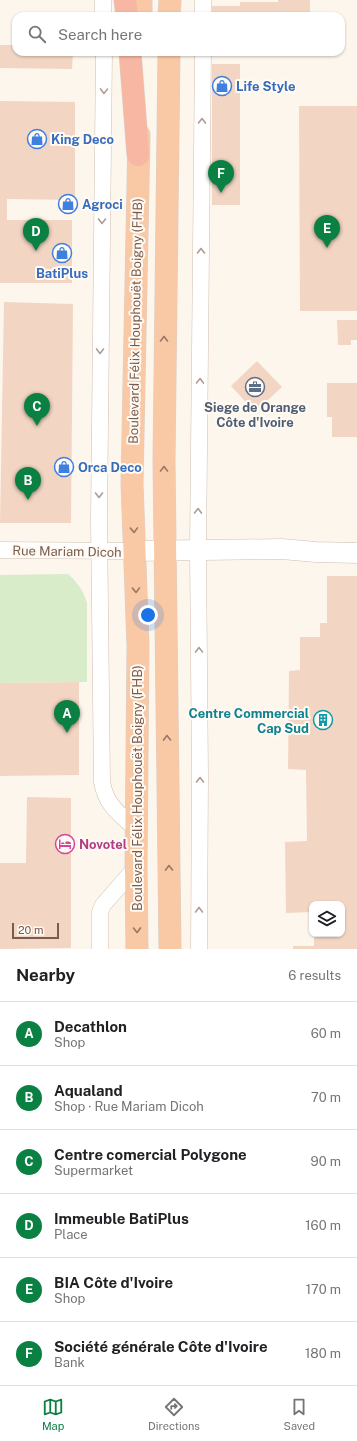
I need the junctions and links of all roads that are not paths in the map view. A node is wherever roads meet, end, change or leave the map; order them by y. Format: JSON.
{"nodes":[{"id":1,"x":103,"y":0,"type":"edge"},
{"id":2,"x":125,"y":0,"type":"edge"},
{"id":3,"x":141,"y":0,"type":"edge"},
{"id":4,"x":170,"y":0,"type":"edge"},
{"id":5,"x":203,"y":0,"type":"edge"},
{"id":6,"x":104,"y":12,"type":"edge"},
{"id":7,"x":126,"y":12,"type":"edge"},
{"id":8,"x":140,"y":12,"type":"edge"},
{"id":9,"x":169,"y":12,"type":"edge"},
{"id":10,"x":203,"y":12,"type":"edge"},
{"id":11,"x":104,"y":56,"type":"edge"},
{"id":12,"x":130,"y":56,"type":"edge"},
{"id":13,"x":139,"y":56,"type":"edge"},
{"id":14,"x":169,"y":56,"type":"edge"},
{"id":15,"x":203,"y":56,"type":"edge"},
{"id":16,"x":138,"y":155,"type":"junction"},
{"id":17,"x":357,"y":541,"type":"edge"},
{"id":18,"x":282,"y":549,"type":"junction"},
{"id":19,"x":0,"y":550,"type":"edge"},
{"id":20,"x":164,"y":550,"type":"junction"},
{"id":21,"x":198,"y":550,"type":"junction"},
{"id":22,"x":134,"y":551,"type":"junction"},
{"id":23,"x":99,"y":552,"type":"junction"},
{"id":24,"x":357,"y":553,"type":"edge"},
{"id":25,"x":137,"y":830,"type":"junction"},
{"id":26,"x":136,"y":867,"type":"junction"},
{"id":27,"x":100,"y":949,"type":"edge"},
{"id":28,"x":137,"y":949,"type":"edge"},
{"id":29,"x":170,"y":949,"type":"edge"},
{"id":30,"x":199,"y":949,"type":"edge"}],
"edges":[{"from":1,"to":6,"type":"street"},
{"from":2,"to":7,"type":"highway"},
{"from":3,"to":8,"type":"highway"},
{"from":4,"to":9,"type":"highway"},
{"from":5,"to":10,"type":"street"},
{"from":11,"to":23,"type":"street","one_way":true},
{"from":12,"to":16,"type":"highway"},
{"from":13,"to":16,"type":"highway","name":"Boulevard Félix Houphouët Boigny (FHB)"},
{"from":20,"to":14,"type":"highway","one_way":true},
{"from":21,"to":15,"type":"street","one_way":true},
{"from":16,"to":22,"type":"highway","name":"Boulevard Félix Houphouët Boigny (FHB)","one_way":true},
{"from":17,"to":18,"type":"street"},
{"from":18,"to":21,"type":"street"},
{"from":18,"to":24,"type":"street"},
{"from":19,"to":23,"type":"street","name":"Rue Mariam Dicoh"},
{"from":20,"to":21,"type":"street"},
{"from":20,"to":22,"type":"street"},
{"from":29,"to":20,"type":"highway","one_way":true},
{"from":30,"to":21,"type":"street","one_way":true},
{"from":22,"to":23,"type":"street","name":"Rue Mariam Dicoh"},
{"from":22,"to":25,"type":"highway","name":"Boulevard Félix Houphouët Boigny (FHB)","one_way":true},
{"from":23,"to":25,"type":"street"},
{"from":25,"to":26,"type":"highway","name":"Boulevard Félix Houphouët Boigny (FHB)"},
{"from":26,"to":27,"type":"street"},
{"from":26,"to":28,"type":"highway","name":"Boulevard Félix Houphouët Boigny (FHB)","one_way":true}]}
